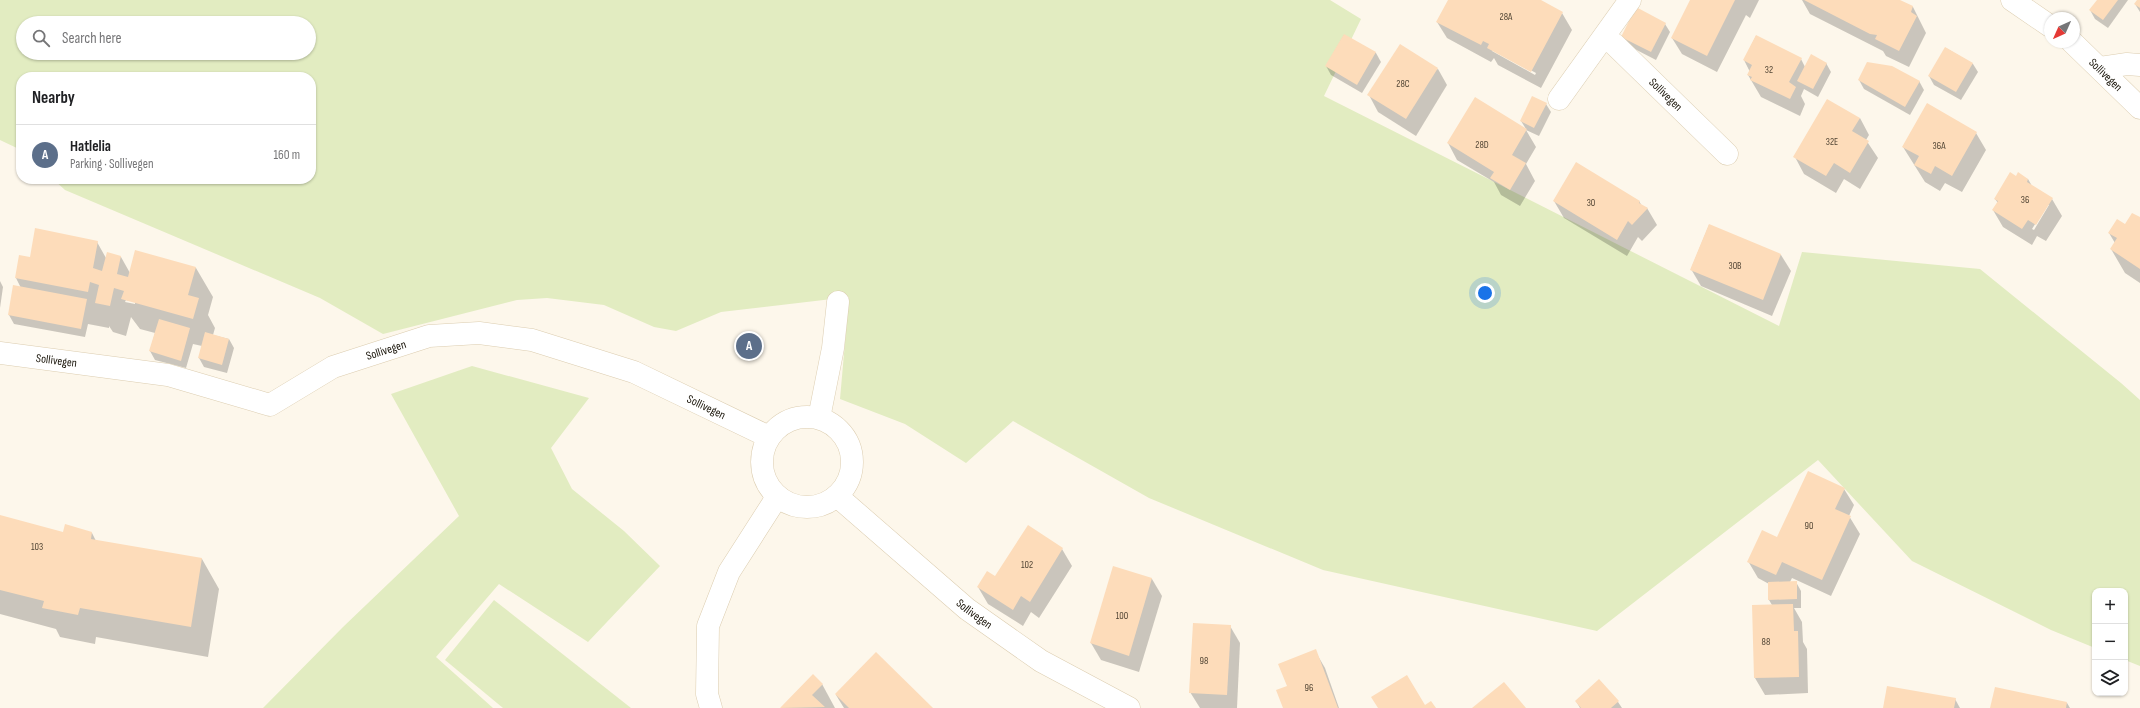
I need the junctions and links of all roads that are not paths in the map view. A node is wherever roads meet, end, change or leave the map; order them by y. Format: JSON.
{"nodes":[{"id":1,"x":1630,"y":0,"type":"edge"},
{"id":2,"x":2012,"y":0,"type":"edge"},
{"id":3,"x":2044,"y":22,"type":"edge"},
{"id":4,"x":1604,"y":38,"type":"junction"},
{"id":5,"x":2078,"y":48,"type":"edge"},
{"id":6,"x":2140,"y":66,"type":"edge"},
{"id":7,"x":2100,"y":68,"type":"junction"},
{"id":8,"x":1559,"y":99,"type":"dead end"},
{"id":9,"x":2140,"y":108,"type":"edge"},
{"id":10,"x":1727,"y":154,"type":"dead end"},
{"id":11,"x":838,"y":302,"type":"dead end"},
{"id":12,"x":0,"y":353,"type":"edge"},
{"id":13,"x":819,"y":418,"type":"junction"},
{"id":14,"x":769,"y":437,"type":"junction"},
{"id":15,"x":837,"y":496,"type":"junction"},
{"id":16,"x":777,"y":497,"type":"junction"},
{"id":17,"x":711,"y":708,"type":"edge"},
{"id":18,"x":1129,"y":708,"type":"edge"}],
"edges":[{"from":1,"to":4,"type":"street"},
{"from":2,"to":3,"type":"street"},
{"from":4,"to":8,"type":"street"},
{"from":4,"to":10,"type":"street","name":"Sollivegen"},
{"from":5,"to":7,"type":"street","name":"Sollivegen"},
{"from":6,"to":7,"type":"street"},
{"from":7,"to":9,"type":"street","name":"Sollivegen"},
{"from":11,"to":13,"type":"street"},
{"from":12,"to":14,"type":"street","name":"Sollivegen"},
{"from":13,"to":14,"type":"street"},
{"from":13,"to":15,"type":"street"},
{"from":14,"to":16,"type":"street"},
{"from":15,"to":16,"type":"street"},
{"from":15,"to":18,"type":"street","name":"Sollivegen"},
{"from":16,"to":17,"type":"street"}]}
